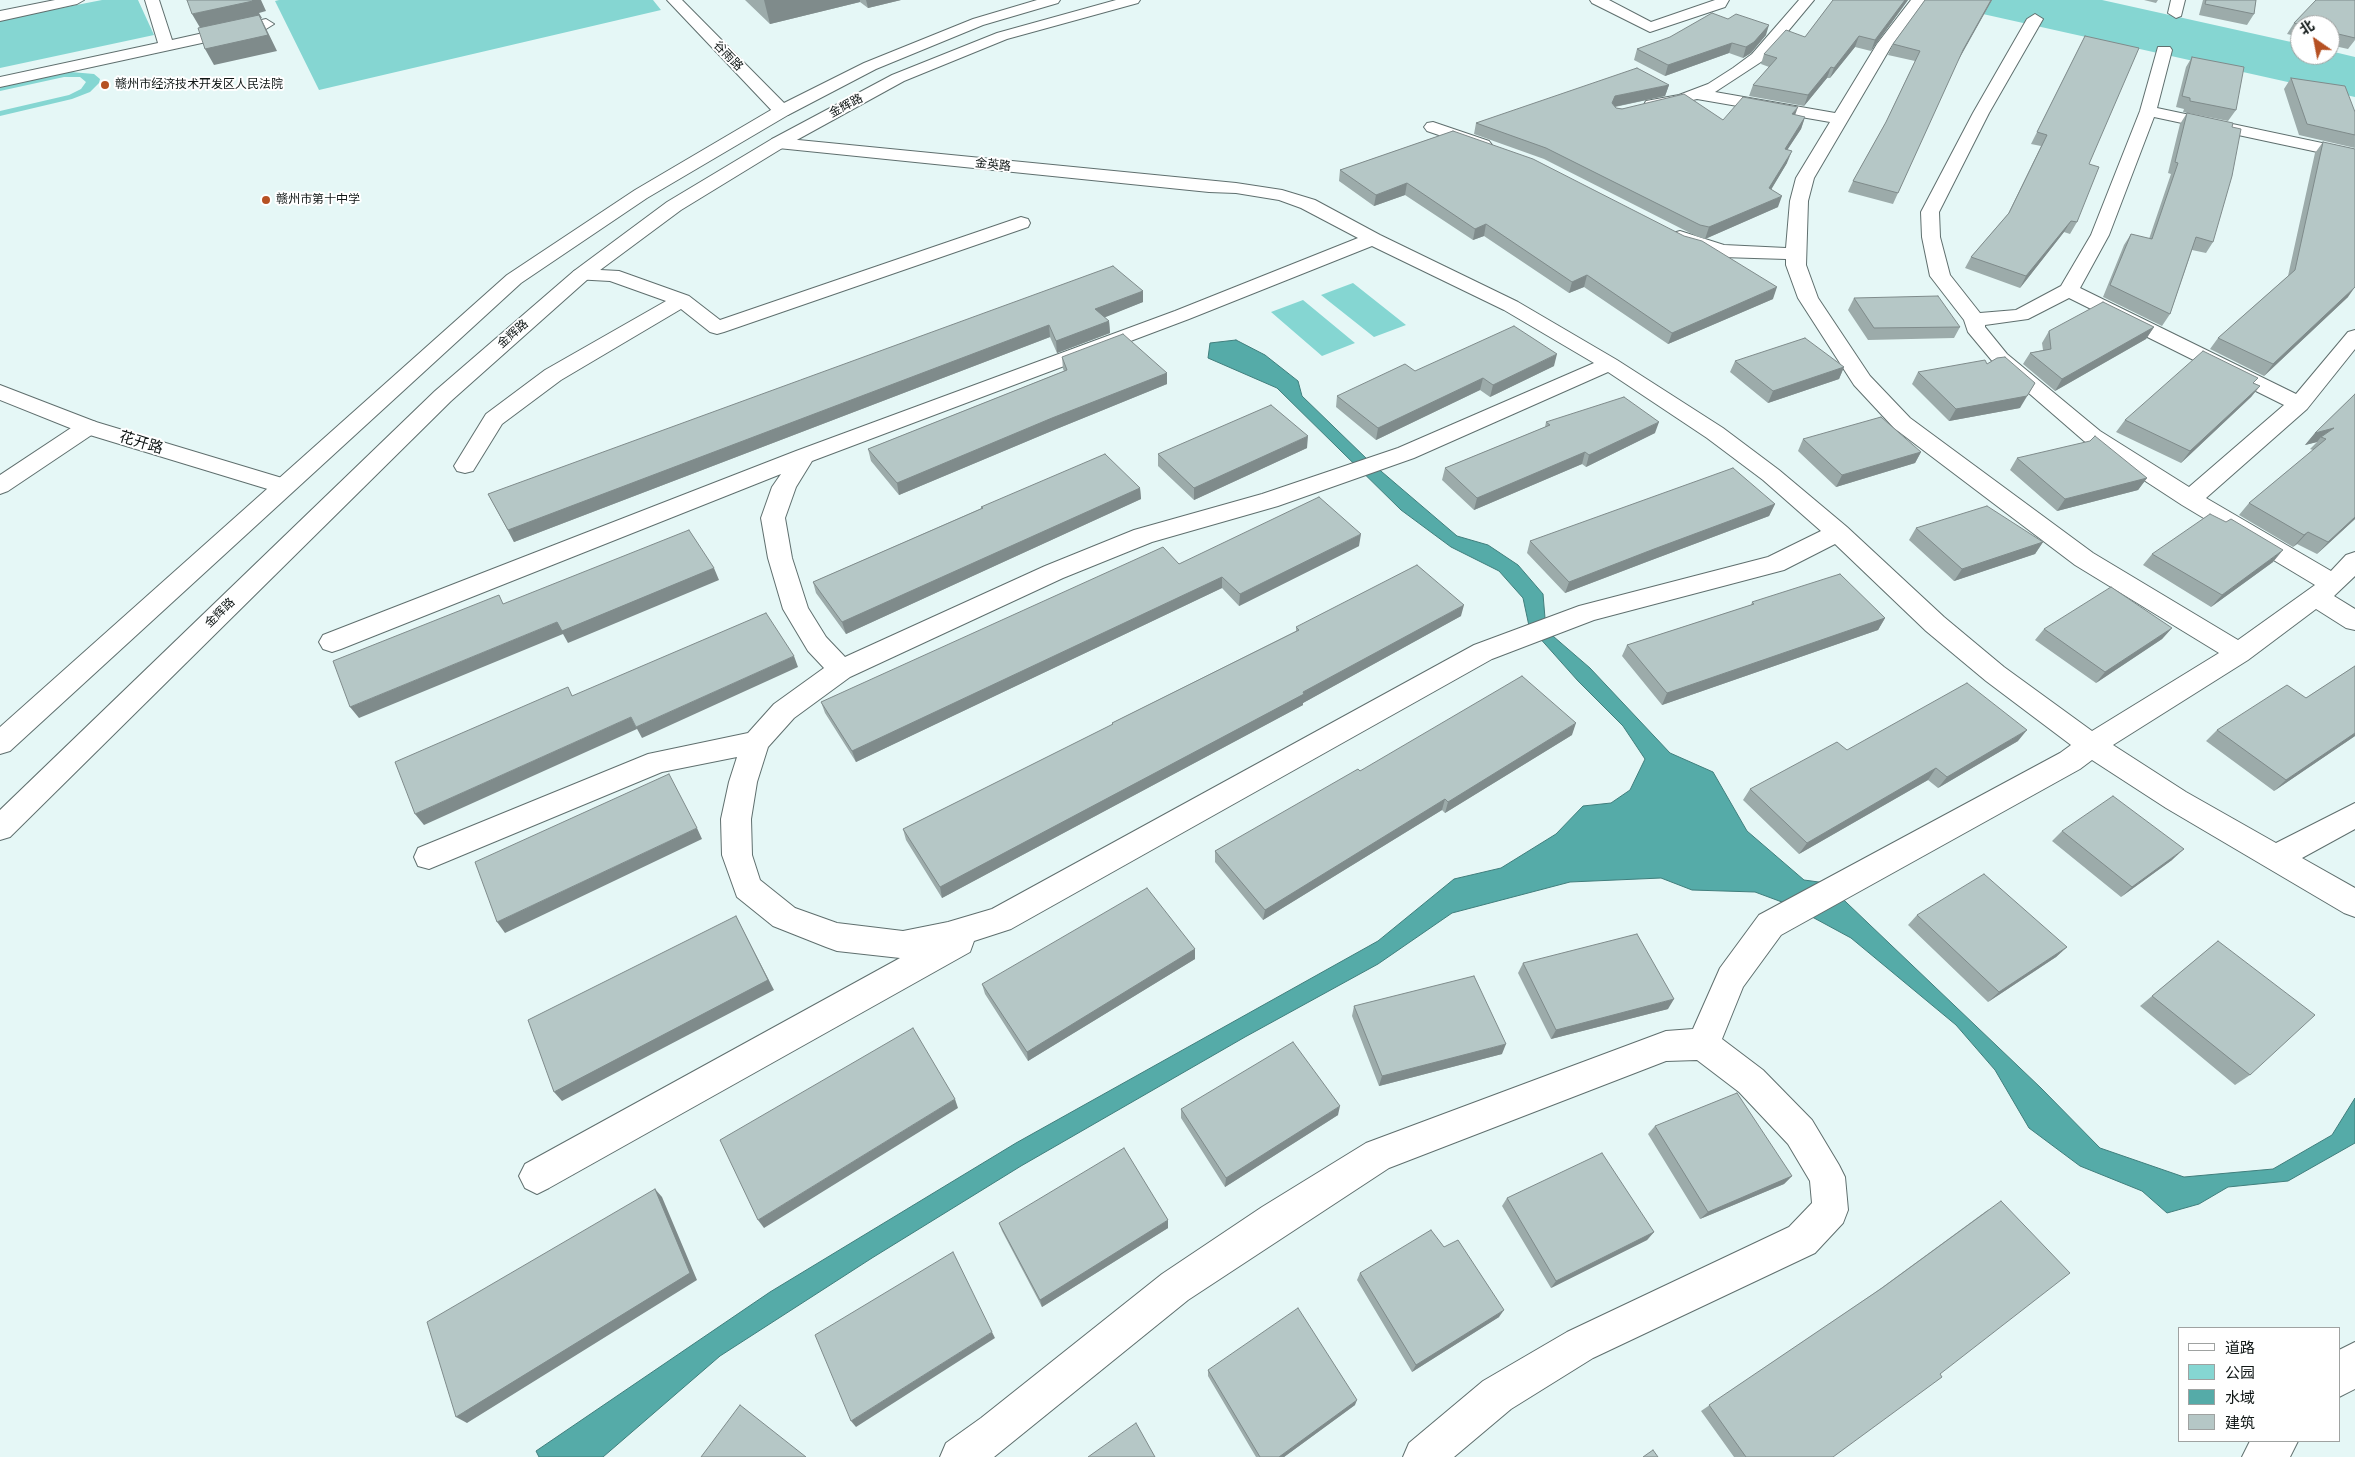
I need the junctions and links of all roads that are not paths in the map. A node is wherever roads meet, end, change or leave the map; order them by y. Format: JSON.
{"nodes":[{"id":1,"x":77,"y":0,"type":"edge"},
{"id":2,"x":152,"y":0,"type":"edge"},
{"id":3,"x":674,"y":0,"type":"edge"},
{"id":4,"x":1053,"y":0,"type":"edge"},
{"id":5,"x":1596,"y":0,"type":"edge"},
{"id":6,"x":1807,"y":0,"type":"edge"},
{"id":7,"x":1919,"y":0,"type":"edge"},
{"id":8,"x":1122,"y":1,"type":"edge"},
{"id":9,"x":1718,"y":1,"type":"edge"},
{"id":10,"x":0,"y":16,"type":"edge"},
{"id":11,"x":2035,"y":19,"type":"dead end"},
{"id":12,"x":266,"y":24,"type":"dead end"},
{"id":13,"x":166,"y":45,"type":"junction"},
{"id":14,"x":2164,"y":50,"type":"dead end"},
{"id":15,"x":0,"y":82,"type":"edge"},
{"id":16,"x":1696,"y":94,"type":"junction"},
{"id":17,"x":1637,"y":108,"type":"edge"},
{"id":18,"x":782,"y":111,"type":"junction"},
{"id":19,"x":2148,"y":111,"type":"junction"},
{"id":20,"x":1839,"y":119,"type":"junction"},
{"id":21,"x":1433,"y":127,"type":"dead end"},
{"id":22,"x":778,"y":143,"type":"junction"},
{"id":23,"x":1496,"y":149,"type":"edge"},
{"id":24,"x":2355,"y":155,"type":"edge"},
{"id":25,"x":1021,"y":223,"type":"dead end"},
{"id":26,"x":1665,"y":230,"type":"edge"},
{"id":27,"x":1373,"y":239,"type":"junction"},
{"id":28,"x":1796,"y":254,"type":"junction"},
{"id":29,"x":581,"y":275,"type":"junction"},
{"id":30,"x":2069,"y":290,"type":"junction"},
{"id":31,"x":682,"y":300,"type":"junction"},
{"id":32,"x":1974,"y":318,"type":"junction"},
{"id":33,"x":2355,"y":336,"type":"edge"},
{"id":34,"x":2346,"y":361,"type":"edge"},
{"id":35,"x":1610,"y":364,"type":"junction"},
{"id":36,"x":0,"y":392,"type":"edge"},
{"id":37,"x":2299,"y":404,"type":"junction"},
{"id":38,"x":88,"y":427,"type":"junction"},
{"id":39,"x":804,"y":456,"type":"junction"},
{"id":40,"x":465,"y":466,"type":"dead end"},
{"id":41,"x":0,"y":486,"type":"edge"},
{"id":42,"x":284,"y":486,"type":"junction"},
{"id":43,"x":2190,"y":499,"type":"junction"},
{"id":44,"x":1838,"y":533,"type":"junction"},
{"id":45,"x":2355,"y":561,"type":"edge"},
{"id":46,"x":2324,"y":590,"type":"junction"},
{"id":47,"x":2355,"y":621,"type":"edge"},
{"id":48,"x":332,"y":642,"type":"dead end"},
{"id":49,"x":2239,"y":653,"type":"junction"},
{"id":50,"x":841,"y":670,"type":"junction"},
{"id":51,"x":756,"y":742,"type":"junction"},
{"id":52,"x":0,"y":743,"type":"edge"},
{"id":53,"x":2091,"y":745,"type":"junction"},
{"id":54,"x":2355,"y":816,"type":"edge"},
{"id":55,"x":0,"y":828,"type":"edge"},
{"id":56,"x":429,"y":857,"type":"dead end"},
{"id":57,"x":2276,"y":858,"type":"junction"},
{"id":58,"x":2346,"y":898,"type":"edge"},
{"id":59,"x":1000,"y":920,"type":"junction"},
{"id":60,"x":1703,"y":1044,"type":"junction"},
{"id":61,"x":537,"y":1176,"type":"dead end"},
{"id":62,"x":2355,"y":1361,"type":"edge"},
{"id":63,"x":2340,"y":1377,"type":"edge"},
{"id":64,"x":2277,"y":1442,"type":"edge"},
{"id":65,"x":960,"y":1457,"type":"edge"},
{"id":66,"x":1423,"y":1457,"type":"edge"},
{"id":67,"x":2262,"y":1457,"type":"edge"}],
"edges":[{"from":1,"to":10,"type":"street"},
{"from":2,"to":13,"type":"street"},
{"from":3,"to":18,"type":"street","name":"谷雨路"},
{"from":4,"to":18,"type":"street","name":"金辉路"},
{"from":5,"to":9,"type":"street"},
{"from":6,"to":16,"type":"street"},
{"from":7,"to":20,"type":"street"},
{"from":8,"to":22,"type":"street","name":"金辉路"},
{"from":11,"to":32,"type":"street"},
{"from":12,"to":13,"type":"street"},
{"from":13,"to":15,"type":"street"},
{"from":14,"to":19,"type":"street"},
{"from":16,"to":17,"type":"street"},
{"from":16,"to":20,"type":"street"},
{"from":18,"to":42,"type":"street","name":"金辉路"},
{"from":19,"to":24,"type":"street"},
{"from":19,"to":30,"type":"street"},
{"from":20,"to":28,"type":"street"},
{"from":21,"to":23,"type":"street"},
{"from":22,"to":27,"type":"street","name":"金英路"},
{"from":22,"to":29,"type":"street","name":"金辉路"},
{"from":25,"to":31,"type":"street"},
{"from":26,"to":28,"type":"street"},
{"from":27,"to":35,"type":"street","name":"金英路"},
{"from":27,"to":39,"type":"street"},
{"from":28,"to":49,"type":"street"},
{"from":29,"to":31,"type":"street"},
{"from":29,"to":55,"type":"street","name":"金辉路"},
{"from":30,"to":32,"type":"street"},
{"from":30,"to":37,"type":"street"},
{"from":31,"to":40,"type":"street"},
{"from":32,"to":43,"type":"street"},
{"from":33,"to":34,"type":"street"},
{"from":34,"to":37,"type":"street"},
{"from":35,"to":44,"type":"street","name":"金英路"},
{"from":35,"to":50,"type":"street"},
{"from":36,"to":38,"type":"street","name":"花开路"},
{"from":37,"to":43,"type":"street"},
{"from":38,"to":41,"type":"street"},
{"from":38,"to":42,"type":"street","name":"花开路"},
{"from":39,"to":48,"type":"street"},
{"from":39,"to":50,"type":"street"},
{"from":42,"to":52,"type":"street","name":"金辉路"},
{"from":43,"to":46,"type":"street"},
{"from":44,"to":53,"type":"street","name":"金英路"},
{"from":44,"to":59,"type":"street"},
{"from":45,"to":46,"type":"street"},
{"from":46,"to":47,"type":"street"},
{"from":46,"to":49,"type":"street"},
{"from":49,"to":53,"type":"street"},
{"from":50,"to":51,"type":"street"},
{"from":51,"to":56,"type":"street"},
{"from":51,"to":59,"type":"street"},
{"from":53,"to":57,"type":"street","name":"金英路"},
{"from":53,"to":60,"type":"street"},
{"from":54,"to":57,"type":"street"},
{"from":57,"to":58,"type":"street","name":"金英路"},
{"from":59,"to":61,"type":"street"},
{"from":60,"to":65,"type":"street"},
{"from":60,"to":66,"type":"street"},
{"from":62,"to":63,"type":"street"},
{"from":64,"to":67,"type":"street"}]}
